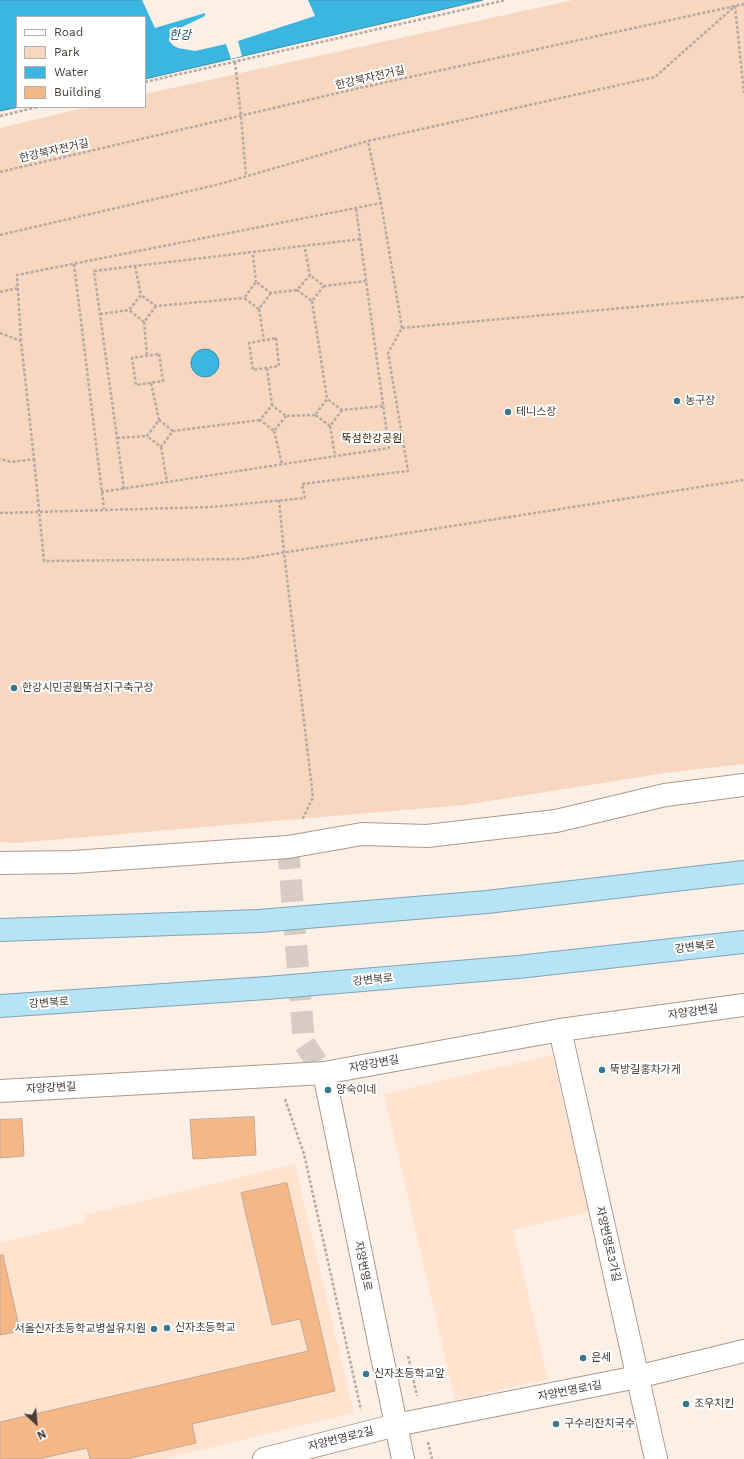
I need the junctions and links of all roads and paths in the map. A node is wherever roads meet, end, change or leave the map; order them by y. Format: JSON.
{"nodes":[{"id":1,"x":506,"y":0,"type":"edge"},
{"id":2,"x":744,"y":4,"type":"edge"},
{"id":3,"x":735,"y":6,"type":"junction"},
{"id":4,"x":235,"y":62,"type":"junction"},
{"id":5,"x":146,"y":82,"type":"edge"},
{"id":6,"x":744,"y":93,"type":"edge"},
{"id":7,"x":34,"y":108,"type":"edge"},
{"id":8,"x":0,"y":116,"type":"edge"},
{"id":9,"x":242,"y":116,"type":"junction"},
{"id":10,"x":368,"y":141,"type":"junction"},
{"id":11,"x":0,"y":172,"type":"edge"},
{"id":12,"x":246,"y":176,"type":"junction"},
{"id":13,"x":381,"y":203,"type":"junction"},
{"id":14,"x":356,"y":208,"type":"junction"},
{"id":15,"x":0,"y":235,"type":"edge"},
{"id":16,"x":361,"y":239,"type":"junction"},
{"id":17,"x":305,"y":249,"type":"dead end"},
{"id":18,"x":253,"y":255,"type":"dead end"},
{"id":19,"x":74,"y":264,"type":"junction"},
{"id":20,"x":135,"y":266,"type":"junction"},
{"id":21,"x":310,"y":275,"type":"junction"},
{"id":22,"x":366,"y":281,"type":"junction"},
{"id":23,"x":256,"y":282,"type":"junction"},
{"id":24,"x":324,"y":286,"type":"junction"},
{"id":25,"x":18,"y":288,"type":"junction"},
{"id":26,"x":298,"y":290,"type":"junction"},
{"id":27,"x":0,"y":292,"type":"edge"},
{"id":28,"x":271,"y":293,"type":"junction"},
{"id":29,"x":141,"y":295,"type":"junction"},
{"id":30,"x":744,"y":297,"type":"edge"},
{"id":31,"x":244,"y":298,"type":"junction"},
{"id":32,"x":312,"y":301,"type":"junction"},
{"id":33,"x":156,"y":306,"type":"junction"},
{"id":34,"x":259,"y":309,"type":"junction"},
{"id":35,"x":129,"y":310,"type":"junction"},
{"id":36,"x":100,"y":314,"type":"junction"},
{"id":37,"x":144,"y":322,"type":"junction"},
{"id":38,"x":402,"y":328,"type":"junction"},
{"id":39,"x":0,"y":334,"type":"edge"},
{"id":40,"x":21,"y":341,"type":"junction"},
{"id":41,"x":264,"y":341,"type":"junction"},
{"id":42,"x":147,"y":355,"type":"junction"},
{"id":43,"x":268,"y":368,"type":"junction"},
{"id":44,"x":152,"y":382,"type":"junction"},
{"id":45,"x":327,"y":399,"type":"junction"},
{"id":46,"x":272,"y":405,"type":"junction"},
{"id":47,"x":384,"y":406,"type":"junction"},
{"id":48,"x":342,"y":410,"type":"junction"},
{"id":49,"x":315,"y":415,"type":"junction"},
{"id":50,"x":286,"y":416,"type":"junction"},
{"id":51,"x":159,"y":420,"type":"junction"},
{"id":52,"x":260,"y":420,"type":"junction"},
{"id":53,"x":330,"y":426,"type":"junction"},
{"id":54,"x":173,"y":431,"type":"junction"},
{"id":55,"x":274,"y":431,"type":"junction"},
{"id":56,"x":147,"y":436,"type":"junction"},
{"id":57,"x":117,"y":438,"type":"junction"},
{"id":58,"x":161,"y":447,"type":"junction"},
{"id":59,"x":335,"y":456,"type":"junction"},
{"id":60,"x":0,"y":459,"type":"edge"},
{"id":61,"x":34,"y":459,"type":"junction"},
{"id":62,"x":282,"y":464,"type":"junction"},
{"id":63,"x":744,"y":480,"type":"edge"},
{"id":64,"x":167,"y":482,"type":"junction"},
{"id":65,"x":124,"y":489,"type":"junction"},
{"id":66,"x":101,"y":492,"type":"junction"},
{"id":67,"x":279,"y":500,"type":"junction"},
{"id":68,"x":104,"y":510,"type":"junction"},
{"id":69,"x":39,"y":511,"type":"junction"},
{"id":70,"x":0,"y":513,"type":"edge"},
{"id":71,"x":284,"y":553,"type":"junction"},
{"id":72,"x":744,"y":785,"type":"edge"},
{"id":73,"x":288,"y":847,"type":"junction"},
{"id":74,"x":0,"y":863,"type":"edge"},
{"id":75,"x":744,"y":872,"type":"edge"},
{"id":76,"x":0,"y":930,"type":"edge"},
{"id":77,"x":744,"y":942,"type":"edge"},
{"id":78,"x":744,"y":1004,"type":"edge"},
{"id":79,"x":0,"y":1006,"type":"edge"},
{"id":80,"x":560,"y":1030,"type":"junction"},
{"id":81,"x":324,"y":1073,"type":"junction"},
{"id":82,"x":0,"y":1091,"type":"edge"},
{"id":83,"x":283,"y":1092,"type":"dead end"},
{"id":84,"x":744,"y":1352,"type":"edge"},
{"id":85,"x":637,"y":1377,"type":"junction"},
{"id":86,"x":396,"y":1425,"type":"junction"},
{"id":87,"x":366,"y":1433,"type":"junction"},
{"id":88,"x":264,"y":1459,"type":"edge"},
{"id":89,"x":404,"y":1459,"type":"edge"},
{"id":90,"x":656,"y":1459,"type":"edge"}],
"edges":[{"from":1,"to":4,"type":"path"},
{"from":2,"to":3,"type":"path","name":"한강북자전거길"},
{"from":3,"to":6,"type":"path"},
{"from":3,"to":9,"type":"path","name":"한강북자전거길"},
{"from":3,"to":10,"type":"path"},
{"from":4,"to":5,"type":"path"},
{"from":4,"to":9,"type":"path"},
{"from":7,"to":8,"type":"path"},
{"from":9,"to":11,"type":"path","name":"한강북자전거길"},
{"from":9,"to":12,"type":"path"},
{"from":10,"to":12,"type":"path"},
{"from":10,"to":13,"type":"path"},
{"from":12,"to":15,"type":"path"},
{"from":13,"to":14,"type":"path"},
{"from":13,"to":38,"type":"path"},
{"from":14,"to":16,"type":"path"},
{"from":14,"to":19,"type":"path"},
{"from":16,"to":20,"type":"path"},
{"from":16,"to":22,"type":"path"},
{"from":17,"to":21,"type":"path"},
{"from":18,"to":23,"type":"path"},
{"from":19,"to":25,"type":"path"},
{"from":19,"to":66,"type":"path"},
{"from":20,"to":29,"type":"path"},
{"from":20,"to":36,"type":"path"},
{"from":21,"to":24,"type":"path"},
{"from":21,"to":26,"type":"path"},
{"from":22,"to":24,"type":"path"},
{"from":22,"to":47,"type":"path"},
{"from":23,"to":28,"type":"path"},
{"from":23,"to":31,"type":"path"},
{"from":24,"to":32,"type":"path"},
{"from":25,"to":27,"type":"path"},
{"from":25,"to":40,"type":"path"},
{"from":26,"to":28,"type":"path"},
{"from":26,"to":32,"type":"path"},
{"from":28,"to":34,"type":"path"},
{"from":29,"to":33,"type":"path"},
{"from":29,"to":35,"type":"path"},
{"from":30,"to":38,"type":"path"},
{"from":31,"to":33,"type":"path"},
{"from":31,"to":34,"type":"path"},
{"from":32,"to":45,"type":"path"},
{"from":33,"to":37,"type":"path"},
{"from":34,"to":41,"type":"path"},
{"from":35,"to":36,"type":"path"},
{"from":35,"to":37,"type":"path"},
{"from":36,"to":57,"type":"path"},
{"from":37,"to":42,"type":"path"},
{"from":38,"to":67,"type":"path"},
{"from":39,"to":40,"type":"path"},
{"from":40,"to":61,"type":"path"},
{"from":41,"to":43,"type":"path"},
{"from":41,"to":43,"type":"path"},
{"from":42,"to":44,"type":"path"},
{"from":42,"to":44,"type":"path"},
{"from":43,"to":46,"type":"path"},
{"from":44,"to":51,"type":"path"},
{"from":45,"to":48,"type":"path"},
{"from":45,"to":49,"type":"path"},
{"from":46,"to":50,"type":"path"},
{"from":46,"to":52,"type":"path"},
{"from":47,"to":48,"type":"path"},
{"from":47,"to":59,"type":"path"},
{"from":48,"to":53,"type":"path"},
{"from":49,"to":50,"type":"path"},
{"from":49,"to":53,"type":"path"},
{"from":50,"to":55,"type":"path"},
{"from":51,"to":54,"type":"path"},
{"from":51,"to":56,"type":"path"},
{"from":52,"to":54,"type":"path"},
{"from":52,"to":55,"type":"path"},
{"from":53,"to":59,"type":"path"},
{"from":54,"to":58,"type":"path"},
{"from":55,"to":62,"type":"path"},
{"from":56,"to":57,"type":"path"},
{"from":56,"to":58,"type":"path"},
{"from":57,"to":65,"type":"path"},
{"from":58,"to":64,"type":"path"},
{"from":59,"to":62,"type":"path"},
{"from":60,"to":61,"type":"path"},
{"from":61,"to":69,"type":"path"},
{"from":62,"to":64,"type":"path"},
{"from":63,"to":71,"type":"path"},
{"from":64,"to":65,"type":"path"},
{"from":65,"to":66,"type":"path"},
{"from":66,"to":68,"type":"path"},
{"from":67,"to":68,"type":"path"},
{"from":67,"to":71,"type":"path"},
{"from":68,"to":69,"type":"path"},
{"from":69,"to":70,"type":"path"},
{"from":69,"to":71,"type":"path"},
{"from":71,"to":73,"type":"path"},
{"from":72,"to":73,"type":"street"},
{"from":73,"to":74,"type":"street"},
{"from":75,"to":76,"type":"highway"},
{"from":77,"to":79,"type":"highway","name":"강변북로"},
{"from":78,"to":80,"type":"street","name":"자양강변길"},
{"from":80,"to":81,"type":"street","name":"자양강변길"},
{"from":80,"to":85,"type":"street","name":"자양번영로3가길"},
{"from":81,"to":82,"type":"street","name":"자양강변길"},
{"from":81,"to":86,"type":"street","name":"자양번영로"},
{"from":83,"to":87,"type":"path"},
{"from":84,"to":85,"type":"street","name":"자양번영로1길"},
{"from":85,"to":86,"type":"street","name":"자양번영로1길"},
{"from":85,"to":90,"type":"street","name":"자양번영로3가길"},
{"from":86,"to":87,"type":"street","name":"자양번영로2길"},
{"from":86,"to":89,"type":"street","name":"자양번영로"},
{"from":87,"to":88,"type":"street","name":"자양번영로2길"}]}
